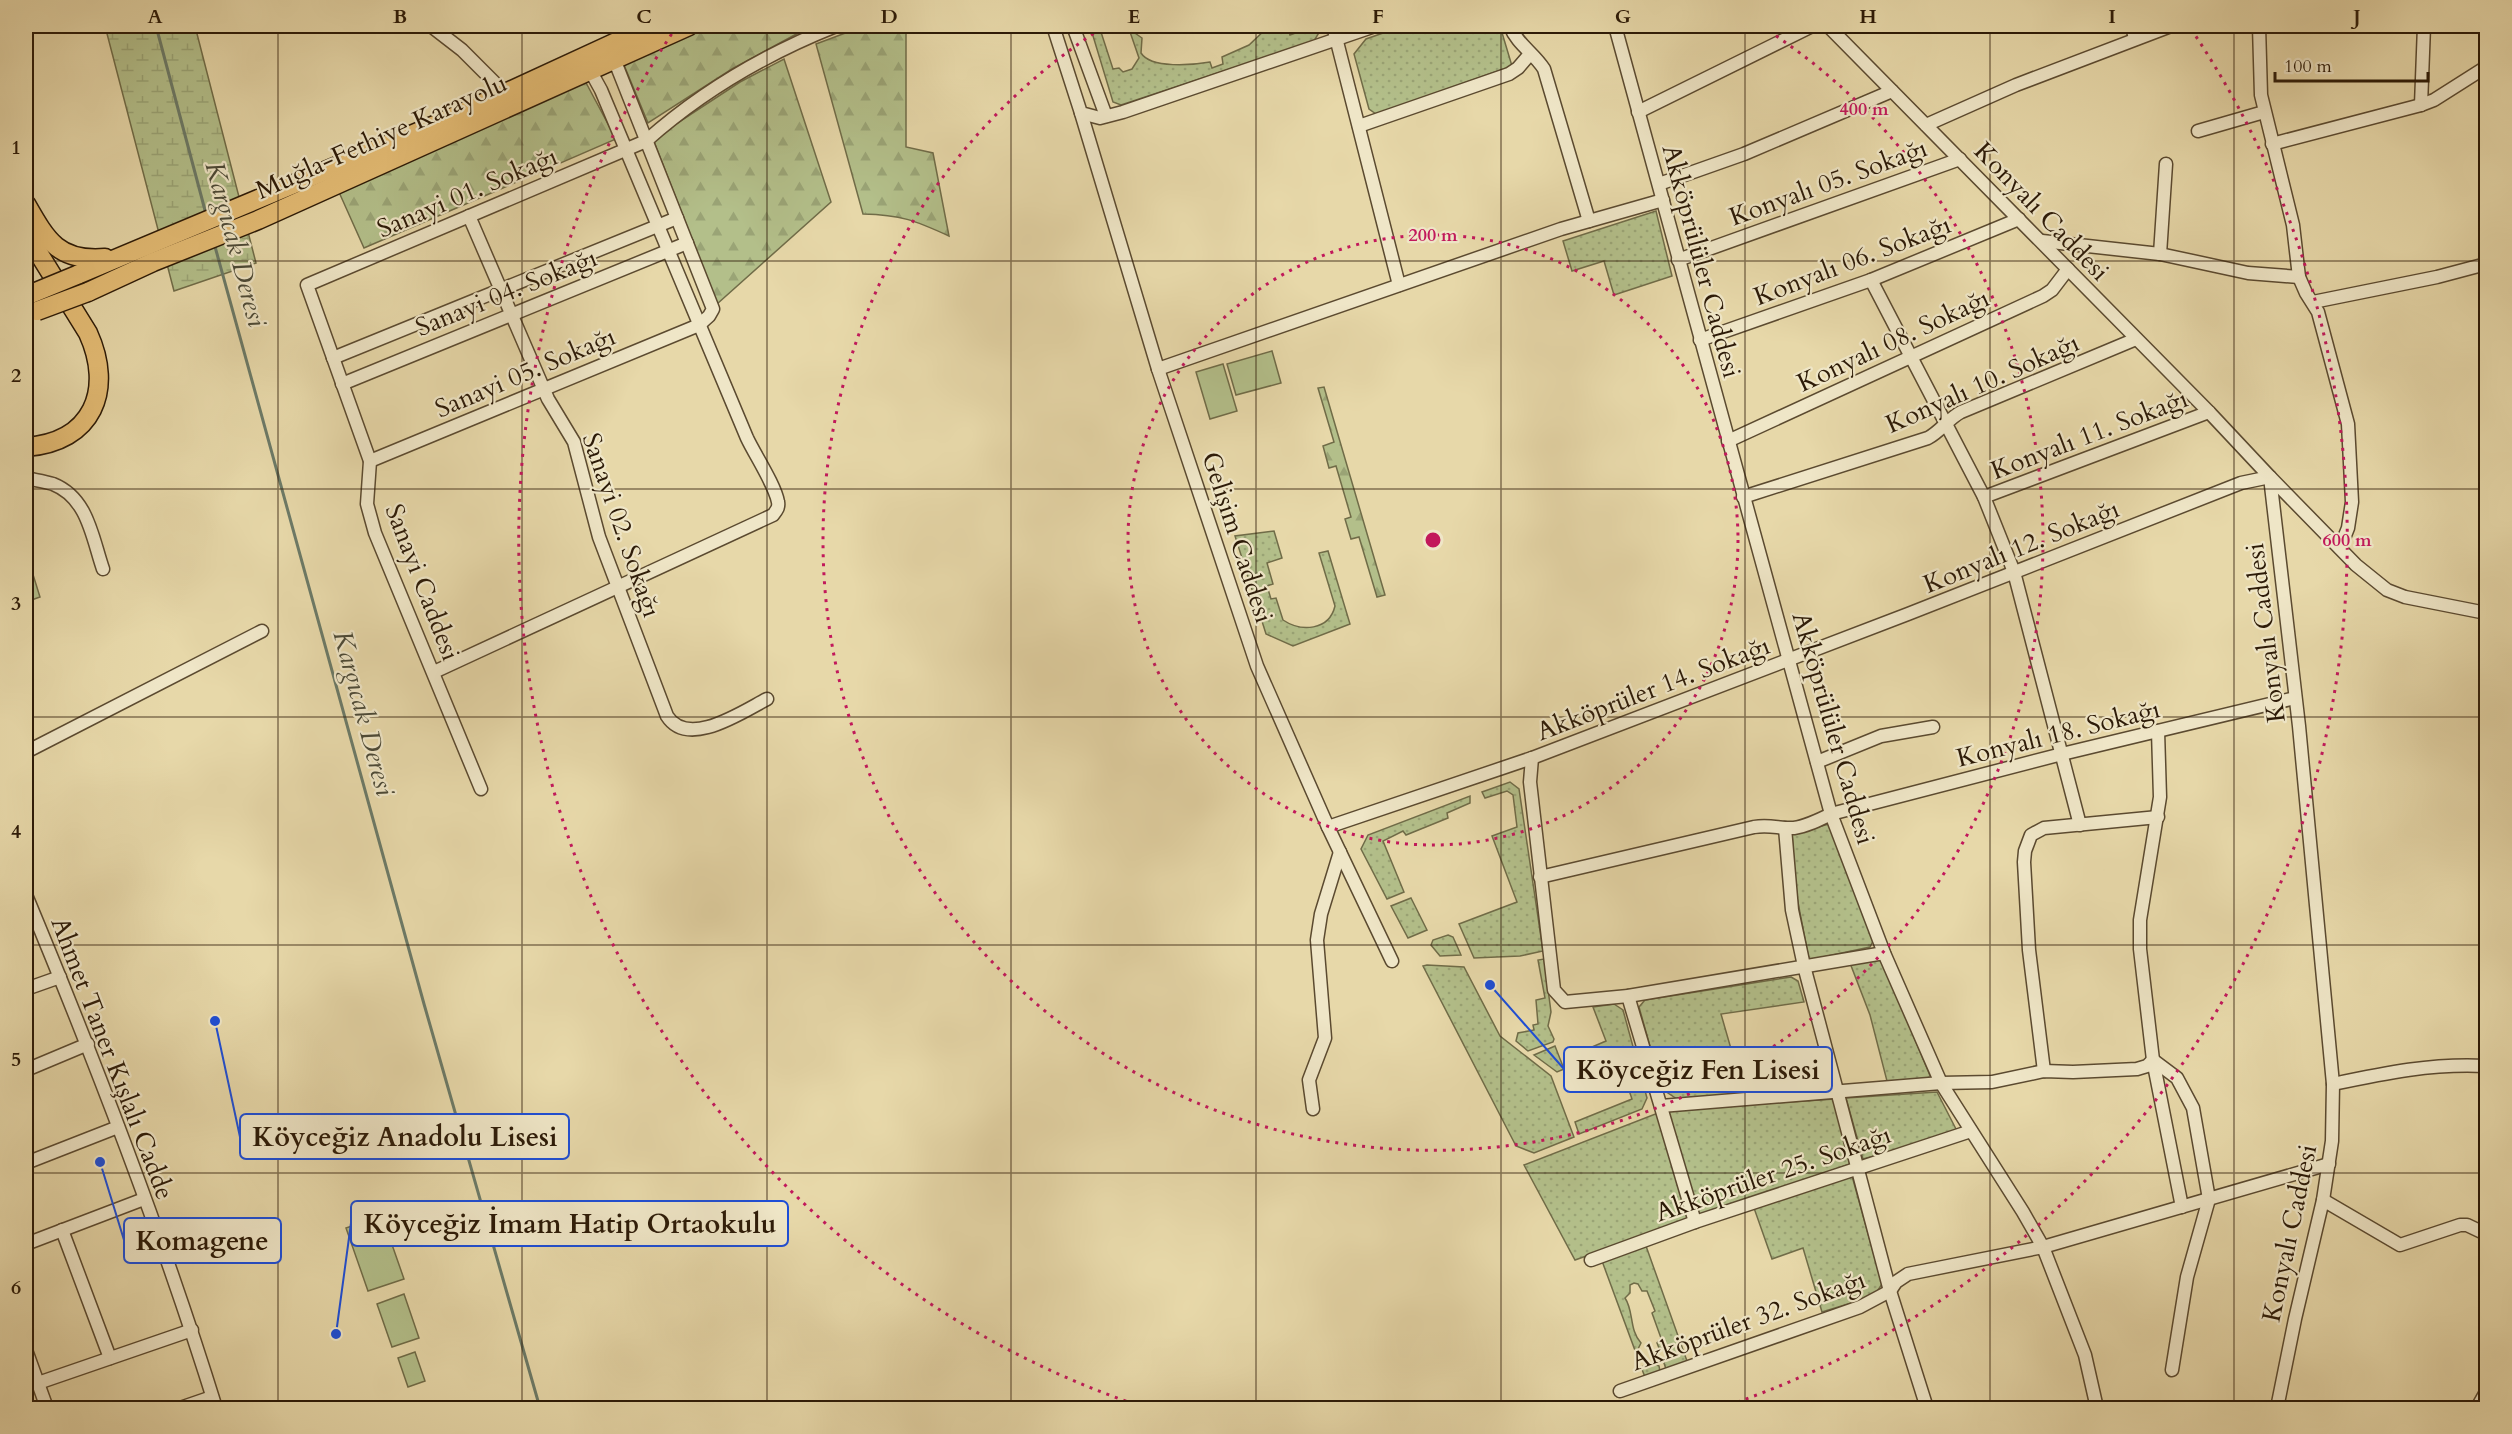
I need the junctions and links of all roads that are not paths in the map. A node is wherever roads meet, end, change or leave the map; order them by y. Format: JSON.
{"nodes":[{"id":1,"x":431,"y":26,"type":"edge"},
{"id":2,"x":651,"y":26,"type":"edge"},
{"id":3,"x":689,"y":26,"type":"edge"},
{"id":4,"x":836,"y":26,"type":"edge"},
{"id":5,"x":1053,"y":26,"type":"edge"},
{"id":6,"x":1073,"y":26,"type":"edge"},
{"id":7,"x":1333,"y":26,"type":"edge"},
{"id":8,"x":1375,"y":26,"type":"edge"},
{"id":9,"x":1509,"y":26,"type":"edge"},
{"id":10,"x":1615,"y":26,"type":"edge"},
{"id":11,"x":1812,"y":26,"type":"edge"},
{"id":12,"x":1828,"y":26,"type":"edge"},
{"id":13,"x":2132,"y":26,"type":"edge"},
{"id":14,"x":2171,"y":26,"type":"edge"},
{"id":15,"x":2259,"y":26,"type":"edge"},
{"id":16,"x":2424,"y":26,"type":"edge"},
{"id":17,"x":2485,"y":26,"type":"edge"},
{"id":18,"x":2487,"y":30,"type":"edge"},
{"id":19,"x":1337,"y":39,"type":"junction"},
{"id":20,"x":2135,"y":39,"type":"junction"},
{"id":21,"x":1530,"y":54,"type":"junction"},
{"id":22,"x":614,"y":59,"type":"junction"},
{"id":23,"x":2487,"y":67,"type":"edge"},
{"id":24,"x":590,"y":70,"type":"junction"},
{"id":25,"x":1892,"y":91,"type":"junction"},
{"id":26,"x":505,"y":93,"type":"junction"},
{"id":27,"x":2421,"y":105,"type":"junction"},
{"id":28,"x":1081,"y":112,"type":"junction"},
{"id":29,"x":1638,"y":112,"type":"junction"},
{"id":30,"x":2264,"y":112,"type":"junction"},
{"id":31,"x":1106,"y":116,"type":"junction"},
{"id":32,"x":1926,"y":125,"type":"junction"},
{"id":33,"x":1359,"y":126,"type":"junction"},
{"id":34,"x":2198,"y":131,"type":"dead end"},
{"id":35,"x":645,"y":141,"type":"junction"},
{"id":36,"x":2272,"y":144,"type":"junction"},
{"id":37,"x":626,"y":149,"type":"junction"},
{"id":38,"x":1960,"y":159,"type":"junction"},
{"id":39,"x":2166,"y":164,"type":"dead end"},
{"id":40,"x":1659,"y":184,"type":"junction"},
{"id":41,"x":1663,"y":200,"type":"junction"},
{"id":42,"x":26,"y":204,"type":"edge"},
{"id":43,"x":469,"y":216,"type":"junction"},
{"id":44,"x":677,"y":218,"type":"junction"},
{"id":45,"x":2019,"y":219,"type":"junction"},
{"id":46,"x":1589,"y":221,"type":"junction"},
{"id":47,"x":658,"y":226,"type":"junction"},
{"id":48,"x":26,"y":233,"type":"edge"},
{"id":49,"x":2042,"y":241,"type":"junction"},
{"id":50,"x":687,"y":243,"type":"junction"},
{"id":51,"x":668,"y":250,"type":"junction"},
{"id":52,"x":2160,"y":254,"type":"junction"},
{"id":53,"x":122,"y":257,"type":"junction"},
{"id":54,"x":1678,"y":260,"type":"junction"},
{"id":55,"x":2487,"y":264,"type":"edge"},
{"id":56,"x":2068,"y":269,"type":"junction"},
{"id":57,"x":2299,"y":277,"type":"junction"},
{"id":58,"x":1871,"y":280,"type":"junction"},
{"id":59,"x":307,"y":285,"type":"joint"},
{"id":60,"x":1399,"y":285,"type":"junction"},
{"id":61,"x":499,"y":291,"type":"junction"},
{"id":62,"x":26,"y":296,"type":"edge"},
{"id":63,"x":2313,"y":302,"type":"junction"},
{"id":64,"x":32,"y":313,"type":"edge"},
{"id":65,"x":509,"y":315,"type":"junction"},
{"id":66,"x":699,"y":325,"type":"junction"},
{"id":67,"x":2136,"y":339,"type":"junction"},
{"id":68,"x":1700,"y":340,"type":"junction"},
{"id":69,"x":1912,"y":356,"type":"junction"},
{"id":70,"x":333,"y":358,"type":"junction"},
{"id":71,"x":1158,"y":369,"type":"junction"},
{"id":72,"x":342,"y":384,"type":"junction"},
{"id":73,"x":543,"y":389,"type":"junction"},
{"id":74,"x":2209,"y":412,"type":"junction"},
{"id":75,"x":1946,"y":423,"type":"junction"},
{"id":76,"x":1728,"y":441,"type":"junction"},
{"id":77,"x":26,"y":447,"type":"edge"},
{"id":78,"x":370,"y":461,"type":"junction"},
{"id":79,"x":2270,"y":477,"type":"junction"},
{"id":80,"x":26,"y":478,"type":"edge"},
{"id":81,"x":1743,"y":497,"type":"junction"},
{"id":82,"x":1984,"y":497,"type":"junction"},
{"id":83,"x":2340,"y":548,"type":"junction"},
{"id":84,"x":103,"y":569,"type":"dead end"},
{"id":85,"x":2014,"y":572,"type":"junction"},
{"id":86,"x":617,"y":587,"type":"junction"},
{"id":87,"x":2487,"y":614,"type":"edge"},
{"id":88,"x":262,"y":631,"type":"dead end"},
{"id":89,"x":1789,"y":660,"type":"junction"},
{"id":90,"x":434,"y":672,"type":"junction"},
{"id":91,"x":2295,"y":698,"type":"junction"},
{"id":92,"x":767,"y":699,"type":"dead end"},
{"id":93,"x":1933,"y":727,"type":"dead end"},
{"id":94,"x":2157,"y":731,"type":"junction"},
{"id":95,"x":26,"y":752,"type":"edge"},
{"id":96,"x":2062,"y":754,"type":"junction"},
{"id":97,"x":1532,"y":758,"type":"junction"},
{"id":98,"x":1817,"y":762,"type":"junction"},
{"id":99,"x":481,"y":789,"type":"dead end"},
{"id":100,"x":1831,"y":814,"type":"junction"},
{"id":101,"x":2158,"y":817,"type":"junction"},
{"id":102,"x":2080,"y":825,"type":"junction"},
{"id":103,"x":1328,"y":827,"type":"junction"},
{"id":104,"x":1785,"y":828,"type":"junction"},
{"id":105,"x":1340,"y":852,"type":"junction"},
{"id":106,"x":1540,"y":877,"type":"junction"},
{"id":107,"x":27,"y":902,"type":"edge"},
{"id":108,"x":1884,"y":953,"type":"junction"},
{"id":109,"x":1392,"y":961,"type":"dead end"},
{"id":110,"x":1804,"y":966,"type":"junction"},
{"id":111,"x":60,"y":977,"type":"junction"},
{"id":112,"x":26,"y":989,"type":"edge"},
{"id":113,"x":1629,"y":996,"type":"junction"},
{"id":114,"x":88,"y":1044,"type":"junction"},
{"id":115,"x":2152,"y":1060,"type":"junction"},
{"id":116,"x":2487,"y":1066,"type":"edge"},
{"id":117,"x":26,"y":1070,"type":"edge"},
{"id":118,"x":2044,"y":1071,"type":"junction"},
{"id":119,"x":1941,"y":1083,"type":"junction"},
{"id":120,"x":2333,"y":1084,"type":"junction"},
{"id":121,"x":1838,"y":1092,"type":"junction"},
{"id":122,"x":1661,"y":1106,"type":"junction"},
{"id":123,"x":1313,"y":1109,"type":"dead end"},
{"id":124,"x":118,"y":1127,"type":"junction"},
{"id":125,"x":1971,"y":1131,"type":"junction"},
{"id":126,"x":26,"y":1163,"type":"edge"},
{"id":127,"x":2329,"y":1164,"type":"junction"},
{"id":128,"x":1859,"y":1167,"type":"junction"},
{"id":129,"x":144,"y":1199,"type":"junction"},
{"id":130,"x":2209,"y":1199,"type":"junction"},
{"id":131,"x":2323,"y":1200,"type":"junction"},
{"id":132,"x":2182,"y":1207,"type":"junction"},
{"id":133,"x":1695,"y":1222,"type":"junction"},
{"id":134,"x":62,"y":1230,"type":"junction"},
{"id":135,"x":2487,"y":1234,"type":"edge"},
{"id":136,"x":26,"y":1244,"type":"edge"},
{"id":137,"x":2043,"y":1247,"type":"junction"},
{"id":138,"x":1591,"y":1260,"type":"dead end"},
{"id":139,"x":1890,"y":1291,"type":"junction"},
{"id":140,"x":192,"y":1330,"type":"junction"},
{"id":141,"x":26,"y":1350,"type":"edge"},
{"id":142,"x":110,"y":1358,"type":"junction"},
{"id":143,"x":2172,"y":1370,"type":"dead end"},
{"id":144,"x":38,"y":1383,"type":"junction"},
{"id":145,"x":1620,"y":1391,"type":"dead end"},
{"id":146,"x":2487,"y":1392,"type":"edge"},
{"id":147,"x":214,"y":1402,"type":"edge"},
{"id":148,"x":47,"y":1408,"type":"edge"},
{"id":149,"x":180,"y":1408,"type":"edge"},
{"id":150,"x":1927,"y":1408,"type":"edge"},
{"id":151,"x":2097,"y":1408,"type":"edge"},
{"id":152,"x":2277,"y":1408,"type":"edge"},
{"id":153,"x":2477,"y":1408,"type":"edge"}],
"edges":[{"from":1,"to":26,"type":"street"},
{"from":2,"to":26,"type":"highway","name":"Muğla-Fethiye Karayolu"},
{"from":3,"to":22,"type":"highway","name":"Muğla-Fethiye Karayolu"},
{"from":4,"to":35,"type":"street","name":"Sanayi 01. Sokağı"},
{"from":5,"to":28,"type":"street","name":"Gelişim Caddesi"},
{"from":6,"to":31,"type":"street"},
{"from":7,"to":19,"type":"street"},
{"from":8,"to":19,"type":"street"},
{"from":9,"to":21,"type":"street"},
{"from":10,"to":29,"type":"street","name":"Akköprülüler Caddesi"},
{"from":11,"to":29,"type":"street"},
{"from":12,"to":25,"type":"street","name":"Konyalı Caddesi"},
{"from":13,"to":20,"type":"street"},
{"from":14,"to":20,"type":"street"},
{"from":15,"to":30,"type":"street"},
{"from":16,"to":27,"type":"street"},
{"from":17,"to":18,"type":"street"},
{"from":19,"to":31,"type":"street"},
{"from":19,"to":33,"type":"street"},
{"from":20,"to":32,"type":"street"},
{"from":21,"to":33,"type":"street"},
{"from":21,"to":46,"type":"street"},
{"from":22,"to":24,"type":"highway","name":"Muğla-Fethiye Karayolu"},
{"from":22,"to":35,"type":"street"},
{"from":23,"to":27,"type":"street"},
{"from":24,"to":37,"type":"street"},
{"from":24,"to":64,"type":"highway","name":"Muğla-Fethiye Karayolu","bridge":true},
{"from":25,"to":32,"type":"street","name":"Konyalı Caddesi"},
{"from":25,"to":40,"type":"street"},
{"from":26,"to":53,"type":"highway","name":"Muğla-Fethiye Karayolu"},
{"from":27,"to":36,"type":"street"},
{"from":28,"to":31,"type":"street"},
{"from":28,"to":71,"type":"street","name":"Gelişim Caddesi"},
{"from":29,"to":40,"type":"street","name":"Akköprülüler Caddesi"},
{"from":30,"to":34,"type":"street"},
{"from":30,"to":36,"type":"street"},
{"from":32,"to":38,"type":"street","name":"Konyalı Caddesi"},
{"from":33,"to":60,"type":"street"},
{"from":35,"to":37,"type":"street","name":"Sanayi 01. Sokağı"},
{"from":35,"to":44,"type":"street"},
{"from":36,"to":57,"type":"street"},
{"from":37,"to":43,"type":"street","name":"Sanayi 01. Sokağı"},
{"from":37,"to":47,"type":"street"},
{"from":38,"to":45,"type":"street","name":"Konyalı Caddesi"},
{"from":38,"to":54,"type":"street","name":"Konyalı 05. Sokağı"},
{"from":39,"to":52,"type":"street"},
{"from":40,"to":41,"type":"street","name":"Akköprülüler Caddesi"},
{"from":41,"to":46,"type":"street"},
{"from":41,"to":54,"type":"street","name":"Akköprülüler Caddesi"},
{"from":42,"to":53,"type":"highway"},
{"from":43,"to":59,"type":"street","name":"Sanayi 01. Sokağı"},
{"from":43,"to":61,"type":"street","name":"Sanayi 02. Sokağı"},
{"from":44,"to":47,"type":"street"},
{"from":44,"to":50,"type":"street"},
{"from":45,"to":49,"type":"street","name":"Konyalı Caddesi"},
{"from":45,"to":58,"type":"street","name":"Konyalı 06. Sokağı"},
{"from":46,"to":60,"type":"street"},
{"from":47,"to":51,"type":"street"},
{"from":47,"to":61,"type":"street"},
{"from":48,"to":77,"type":"highway"},
{"from":49,"to":52,"type":"street"},
{"from":49,"to":56,"type":"street","name":"Konyalı Caddesi"},
{"from":50,"to":51,"type":"street","name":"Sanayi 04. Sokağı"},
{"from":50,"to":66,"type":"street"},
{"from":51,"to":65,"type":"street","name":"Sanayi 04. Sokağı"},
{"from":51,"to":66,"type":"street"},
{"from":52,"to":57,"type":"street"},
{"from":53,"to":62,"type":"highway","name":"Muğla-Fethiye Karayolu","bridge":true},
{"from":54,"to":68,"type":"street","name":"Akköprülüler Caddesi"},
{"from":55,"to":63,"type":"street"},
{"from":56,"to":67,"type":"street","name":"Konyalı Caddesi"},
{"from":56,"to":69,"type":"street","name":"Konyalı 08. Sokağı"},
{"from":57,"to":63,"type":"street"},
{"from":58,"to":68,"type":"street","name":"Konyalı 06. Sokağı"},
{"from":58,"to":69,"type":"street"},
{"from":59,"to":70,"type":"street","name":"Sanayi Caddesi"},
{"from":60,"to":71,"type":"street"},
{"from":61,"to":65,"type":"street","name":"Sanayi 02. Sokağı"},
{"from":61,"to":70,"type":"street"},
{"from":63,"to":83,"type":"street"},
{"from":65,"to":72,"type":"street","name":"Sanayi 04. Sokağı"},
{"from":65,"to":73,"type":"street","name":"Sanayi 02. Sokağı"},
{"from":66,"to":73,"type":"street","name":"Sanayi 05. Sokağı"},
{"from":66,"to":86,"type":"street"},
{"from":67,"to":74,"type":"street","name":"Konyalı Caddesi"},
{"from":67,"to":75,"type":"street","name":"Konyalı 10. Sokağı"},
{"from":68,"to":76,"type":"street","name":"Akköprülüler Caddesi"},
{"from":69,"to":75,"type":"street"},
{"from":69,"to":76,"type":"street","name":"Konyalı 08. Sokağı"},
{"from":70,"to":72,"type":"street","name":"Sanayi Caddesi"},
{"from":71,"to":103,"type":"street","name":"Gelişim Caddesi"},
{"from":72,"to":78,"type":"street","name":"Sanayi Caddesi"},
{"from":73,"to":78,"type":"street","name":"Sanayi 05. Sokağı"},
{"from":73,"to":86,"type":"street","name":"Sanayi 02. Sokağı"},
{"from":74,"to":79,"type":"street","name":"Konyalı Caddesi"},
{"from":74,"to":82,"type":"street","name":"Konyalı 11. Sokağı"},
{"from":75,"to":81,"type":"street","name":"Konyalı 10. Sokağı"},
{"from":75,"to":82,"type":"street"},
{"from":76,"to":81,"type":"street","name":"Akköprülüler Caddesi"},
{"from":78,"to":90,"type":"street","name":"Sanayi Caddesi"},
{"from":79,"to":83,"type":"street"},
{"from":79,"to":85,"type":"street","name":"Konyalı 12. Sokağı"},
{"from":79,"to":91,"type":"street","name":"Konyalı Caddesi"},
{"from":80,"to":84,"type":"street"},
{"from":81,"to":89,"type":"street","name":"Akköprülüler Caddesi"},
{"from":82,"to":85,"type":"street"},
{"from":83,"to":87,"type":"street"},
{"from":85,"to":89,"type":"street","name":"Konyalı 12. Sokağı"},
{"from":85,"to":96,"type":"street"},
{"from":86,"to":90,"type":"street"},
{"from":86,"to":92,"type":"street","name":"Sanayi 02. Sokağı"},
{"from":88,"to":95,"type":"street"},
{"from":89,"to":97,"type":"street","name":"Akköprüler 14. Sokağı"},
{"from":89,"to":98,"type":"street","name":"Akköprülüler Caddesi"},
{"from":90,"to":99,"type":"street","name":"Sanayi Caddesi"},
{"from":91,"to":94,"type":"street","name":"Konyalı 18. Sokağı"},
{"from":91,"to":120,"type":"street","name":"Konyalı Caddesi"},
{"from":93,"to":98,"type":"street"},
{"from":94,"to":96,"type":"street","name":"Konyalı 18. Sokağı"},
{"from":94,"to":101,"type":"street"},
{"from":96,"to":100,"type":"street","name":"Konyalı 18. Sokağı"},
{"from":96,"to":102,"type":"street"},
{"from":97,"to":103,"type":"street","name":"Akköprüler 14. Sokağı"},
{"from":97,"to":106,"type":"street"},
{"from":98,"to":100,"type":"street","name":"Akköprülüler Caddesi"},
{"from":100,"to":104,"type":"street","name":"Konyalı 18. Sokağı"},
{"from":100,"to":108,"type":"street","name":"Akköprülüler Caddesi"},
{"from":101,"to":102,"type":"street"},
{"from":101,"to":115,"type":"street"},
{"from":102,"to":118,"type":"street"},
{"from":103,"to":105,"type":"street","name":"Gelişim Caddesi"},
{"from":104,"to":106,"type":"street","name":"Konyalı 18. Sokağı"},
{"from":104,"to":110,"type":"street"},
{"from":105,"to":109,"type":"street","name":"Gelişim Caddesi"},
{"from":105,"to":123,"type":"street"},
{"from":106,"to":113,"type":"street"},
{"from":107,"to":111,"type":"street","name":"Ahmet Taner Kışlalı Cadde"},
{"from":108,"to":110,"type":"street"},
{"from":108,"to":119,"type":"street","name":"Akköprülüler Caddesi"},
{"from":110,"to":113,"type":"street"},
{"from":110,"to":121,"type":"street"},
{"from":111,"to":112,"type":"street"},
{"from":111,"to":114,"type":"street","name":"Ahmet Taner Kışlalı Cadde"},
{"from":113,"to":122,"type":"street"},
{"from":114,"to":117,"type":"street"},
{"from":114,"to":124,"type":"street","name":"Ahmet Taner Kışlalı Cadde"},
{"from":115,"to":118,"type":"street"},
{"from":115,"to":130,"type":"street"},
{"from":115,"to":132,"type":"street"},
{"from":116,"to":120,"type":"street"},
{"from":118,"to":119,"type":"street"},
{"from":119,"to":121,"type":"street"},
{"from":119,"to":125,"type":"street","name":"Akköprülüler Caddesi"},
{"from":120,"to":127,"type":"street","name":"Konyalı Caddesi"},
{"from":121,"to":122,"type":"street"},
{"from":121,"to":128,"type":"street"},
{"from":122,"to":133,"type":"street"},
{"from":124,"to":126,"type":"street"},
{"from":124,"to":129,"type":"street","name":"Ahmet Taner Kışlalı Cadde"},
{"from":125,"to":128,"type":"street","name":"Akköprüler 25. Sokağı"},
{"from":125,"to":137,"type":"street","name":"Akköprülüler Caddesi"},
{"from":127,"to":130,"type":"street","name":"Akköprüler 32. Sokağı"},
{"from":127,"to":131,"type":"street","name":"Konyalı Caddesi"},
{"from":128,"to":133,"type":"street","name":"Akköprüler 25. Sokağı"},
{"from":128,"to":139,"type":"street"},
{"from":129,"to":134,"type":"street"},
{"from":129,"to":140,"type":"street","name":"Ahmet Taner Kışlalı Cadde"},
{"from":130,"to":132,"type":"street","name":"Akköprüler 32. Sokağı"},
{"from":130,"to":143,"type":"street"},
{"from":131,"to":135,"type":"street"},
{"from":131,"to":152,"type":"street","name":"Konyalı Caddesi"},
{"from":132,"to":137,"type":"street","name":"Akköprüler 32. Sokağı"},
{"from":133,"to":138,"type":"street","name":"Akköprüler 25. Sokağı"},
{"from":134,"to":136,"type":"street"},
{"from":134,"to":142,"type":"street"},
{"from":137,"to":139,"type":"street","name":"Akköprüler 32. Sokağı"},
{"from":137,"to":151,"type":"street","name":"Akköprülüler Caddesi"},
{"from":139,"to":145,"type":"street","name":"Akköprüler 32. Sokağı"},
{"from":139,"to":150,"type":"street"},
{"from":140,"to":142,"type":"street"},
{"from":140,"to":147,"type":"street","name":"Ahmet Taner Kışlalı Cadde"},
{"from":141,"to":144,"type":"street"},
{"from":142,"to":144,"type":"street"},
{"from":144,"to":148,"type":"street"},
{"from":146,"to":153,"type":"street"},
{"from":147,"to":149,"type":"street"}]}
